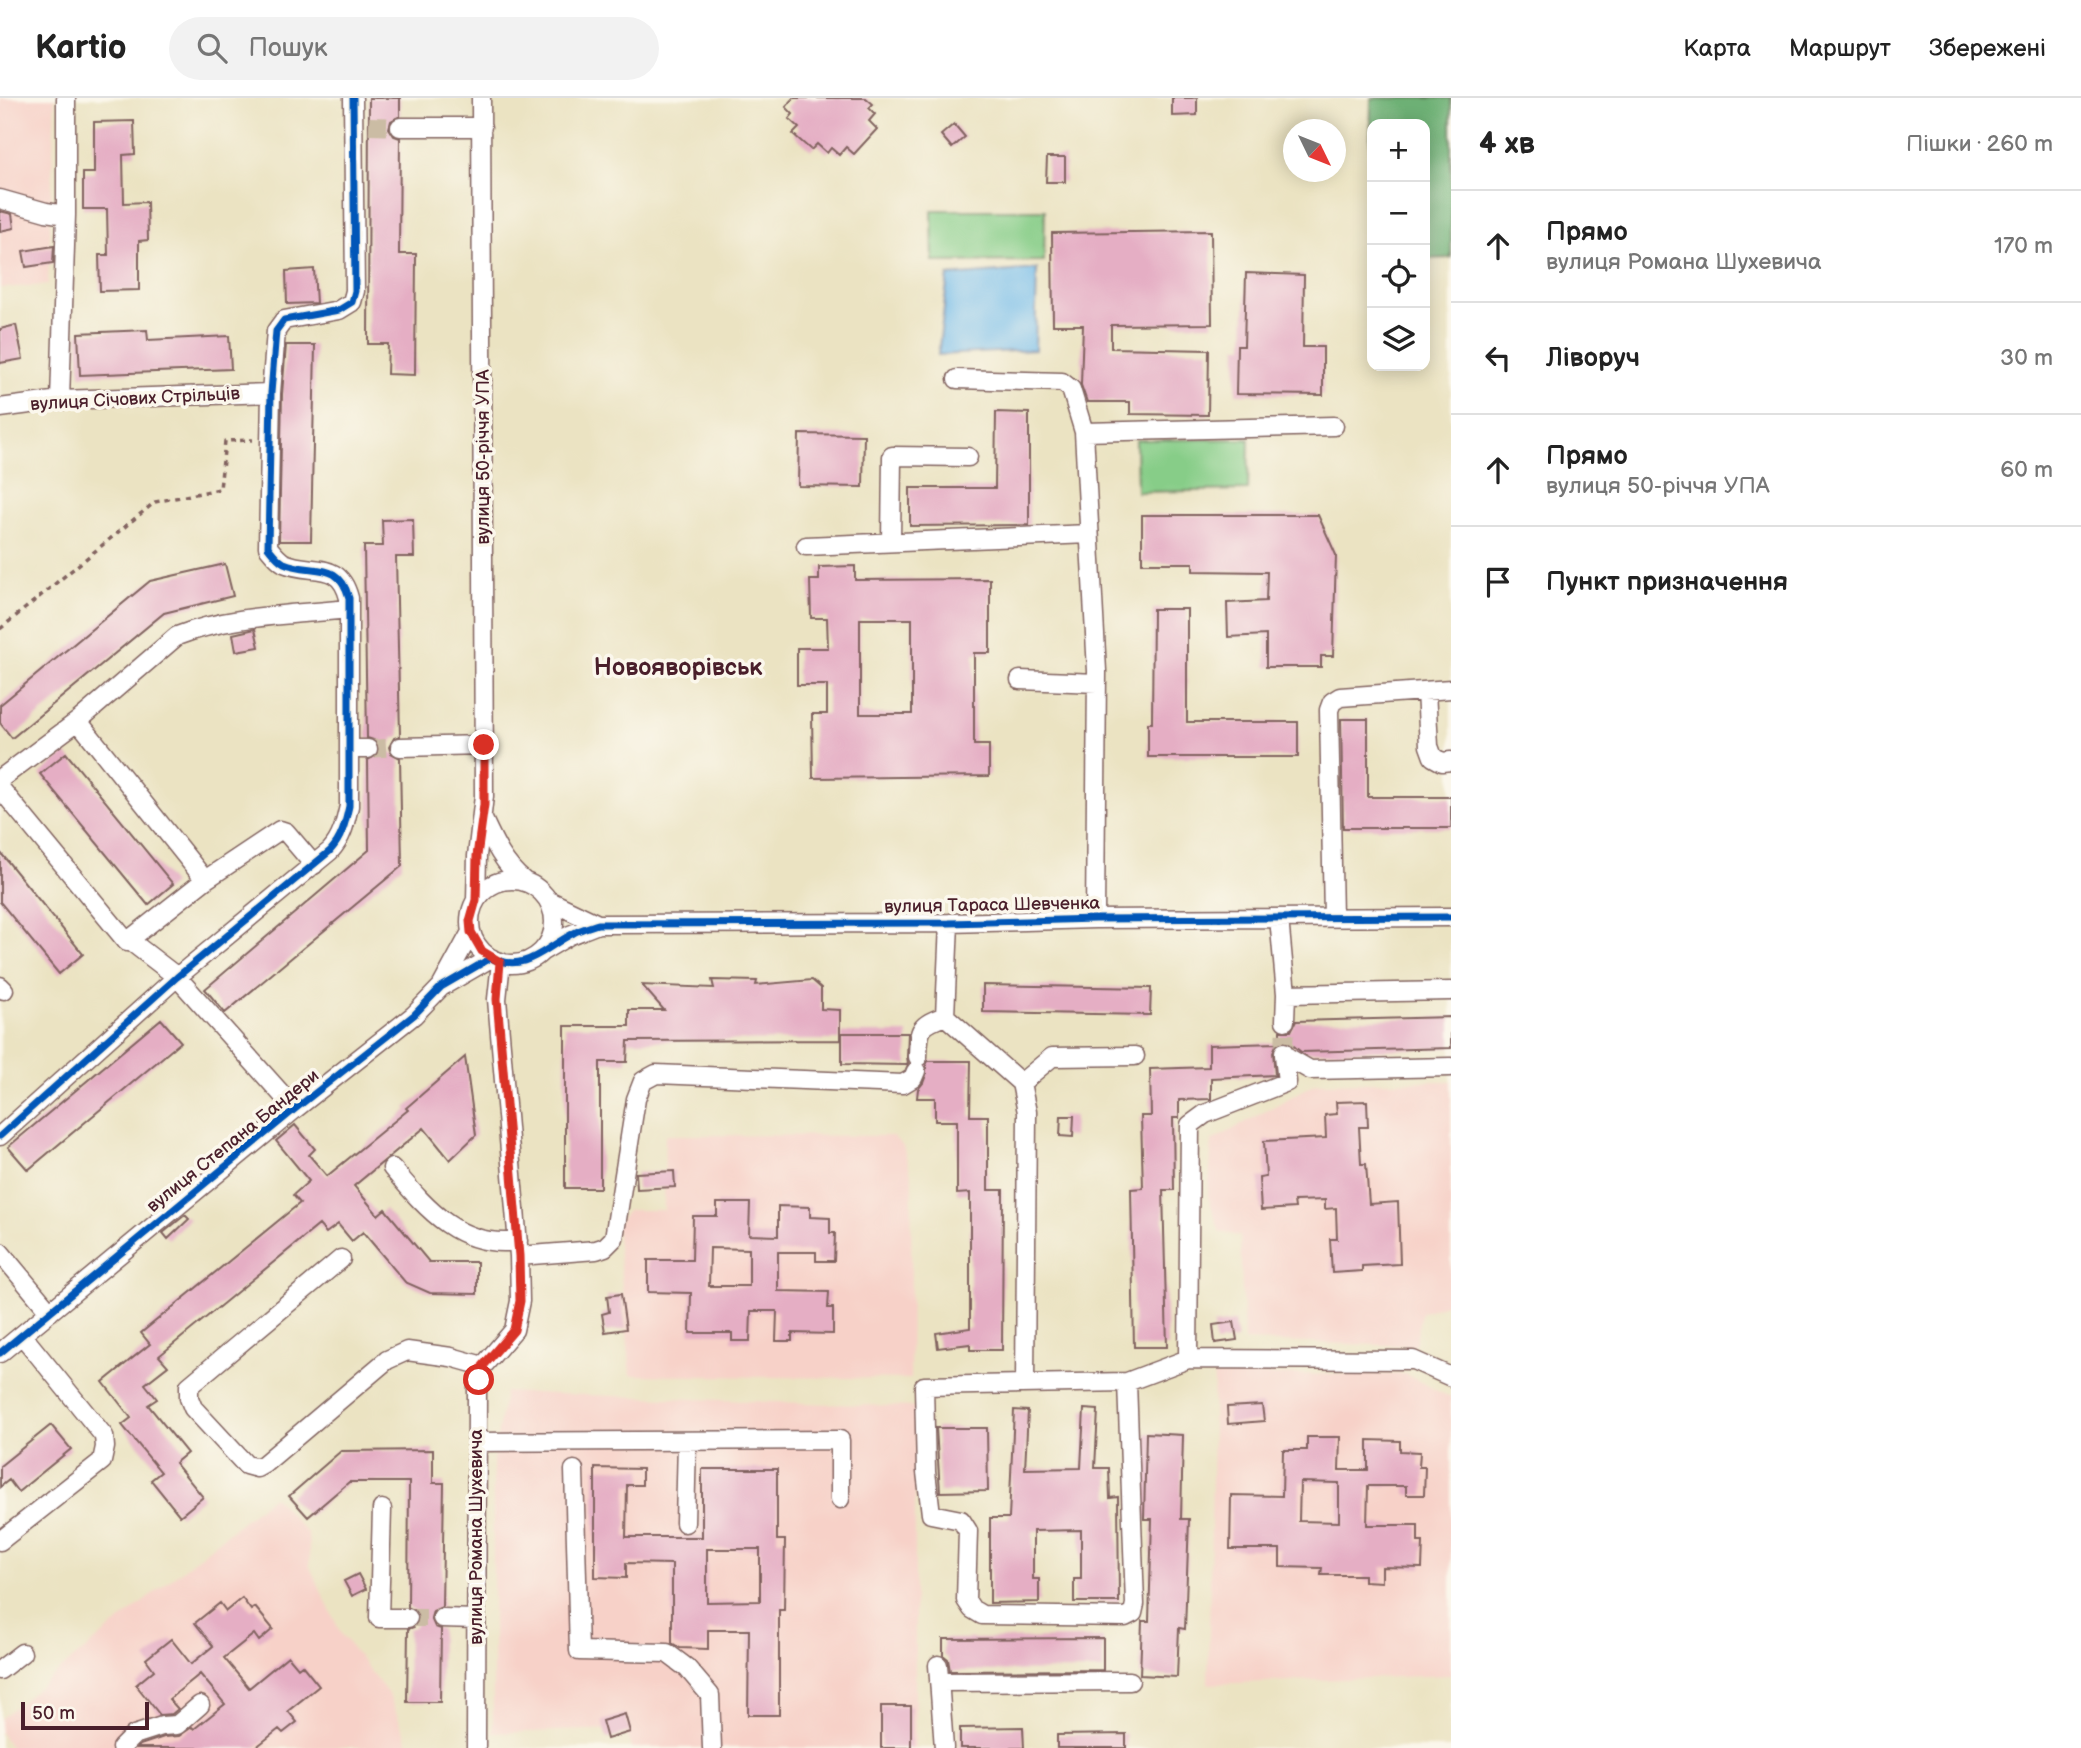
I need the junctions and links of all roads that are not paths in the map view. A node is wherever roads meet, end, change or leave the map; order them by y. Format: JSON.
{"nodes":[{"id":1,"x":66,"y":98,"type":"edge"},
{"id":2,"x":354,"y":98,"type":"edge"},
{"id":3,"x":481,"y":98,"type":"edge"},
{"id":4,"x":400,"y":127,"type":"tunnel mouth"},
{"id":5,"x":482,"y":127,"type":"junction"},
{"id":6,"x":0,"y":200,"type":"edge"},
{"id":7,"x":66,"y":215,"type":"junction"},
{"id":8,"x":957,"y":379,"type":"dead end"},
{"id":9,"x":271,"y":393,"type":"junction"},
{"id":10,"x":60,"y":400,"type":"junction"},
{"id":11,"x":0,"y":408,"type":"edge"},
{"id":12,"x":1334,"y":426,"type":"dead end"},
{"id":13,"x":1084,"y":432,"type":"junction"},
{"id":14,"x":968,"y":457,"type":"dead end"},
{"id":15,"x":1089,"y":534,"type":"junction"},
{"id":16,"x":891,"y":542,"type":"junction"},
{"id":17,"x":806,"y":546,"type":"dead end"},
{"id":18,"x":349,"y":609,"type":"junction"},
{"id":19,"x":1020,"y":680,"type":"dead end"},
{"id":20,"x":1097,"y":683,"type":"junction"},
{"id":21,"x":1451,"y":689,"type":"edge"},
{"id":22,"x":1426,"y":691,"type":"junction"},
{"id":23,"x":78,"y":721,"type":"junction"},
{"id":24,"x":484,"y":745,"type":"junction"},
{"id":25,"x":400,"y":747,"type":"tunnel mouth"},
{"id":26,"x":349,"y":749,"type":"junction"},
{"id":27,"x":368,"y":749,"type":"tunnel mouth"},
{"id":28,"x":1451,"y":761,"type":"edge"},
{"id":29,"x":0,"y":779,"type":"edge"},
{"id":30,"x":0,"y":788,"type":"edge"},
{"id":31,"x":482,"y":817,"type":"junction"},
{"id":32,"x":314,"y":864,"type":"junction"},
{"id":33,"x":205,"y":880,"type":"junction"},
{"id":34,"x":524,"y":881,"type":"junction"},
{"id":35,"x":476,"y":900,"type":"junction"},
{"id":36,"x":550,"y":901,"type":"junction"},
{"id":37,"x":1333,"y":917,"type":"junction"},
{"id":38,"x":1451,"y":917,"type":"edge"},
{"id":39,"x":1279,"y":918,"type":"junction"},
{"id":40,"x":1095,"y":919,"type":"junction"},
{"id":41,"x":949,"y":923,"type":"junction"},
{"id":42,"x":598,"y":924,"type":"junction"},
{"id":43,"x":471,"y":932,"type":"junction"},
{"id":44,"x":129,"y":940,"type":"junction"},
{"id":45,"x":541,"y":952,"type":"junction"},
{"id":46,"x":496,"y":960,"type":"junction"},
{"id":47,"x":177,"y":977,"type":"junction"},
{"id":48,"x":441,"y":987,"type":"junction"},
{"id":49,"x":1451,"y":991,"type":"edge"},
{"id":50,"x":1286,"y":995,"type":"junction"},
{"id":51,"x":946,"y":1016,"type":"junction"},
{"id":52,"x":1285,"y":1021,"type":"tunnel mouth"},
{"id":53,"x":1135,"y":1056,"type":"dead end"},
{"id":54,"x":1451,"y":1067,"type":"edge"},
{"id":55,"x":1021,"y":1083,"type":"junction"},
{"id":56,"x":295,"y":1109,"type":"junction"},
{"id":57,"x":0,"y":1136,"type":"edge"},
{"id":58,"x":392,"y":1168,"type":"dead end"},
{"id":59,"x":518,"y":1248,"type":"junction"},
{"id":60,"x":0,"y":1252,"type":"edge"},
{"id":61,"x":341,"y":1259,"type":"dead end"},
{"id":62,"x":50,"y":1312,"type":"junction"},
{"id":63,"x":22,"y":1335,"type":"junction"},
{"id":64,"x":0,"y":1353,"type":"edge"},
{"id":65,"x":1188,"y":1359,"type":"junction"},
{"id":66,"x":483,"y":1366,"type":"junction"},
{"id":67,"x":1451,"y":1377,"type":"edge"},
{"id":68,"x":1127,"y":1382,"type":"junction"},
{"id":69,"x":1025,"y":1384,"type":"junction"},
{"id":70,"x":687,"y":1441,"type":"junction"},
{"id":71,"x":477,"y":1442,"type":"junction"},
{"id":72,"x":574,"y":1470,"type":"dead end"},
{"id":73,"x":840,"y":1499,"type":"dead end"},
{"id":74,"x":382,"y":1509,"type":"dead end"},
{"id":75,"x":685,"y":1522,"type":"dead end"},
{"id":76,"x":0,"y":1541,"type":"edge"},
{"id":77,"x":408,"y":1618,"type":"tunnel mouth"},
{"id":78,"x":442,"y":1618,"type":"tunnel mouth"},
{"id":79,"x":476,"y":1619,"type":"junction"},
{"id":80,"x":22,"y":1653,"type":"dead end"},
{"id":81,"x":0,"y":1670,"type":"edge"},
{"id":82,"x":1130,"y":1681,"type":"dead end"},
{"id":83,"x":200,"y":1705,"type":"dead end"},
{"id":84,"x":121,"y":1748,"type":"edge"},
{"id":85,"x":476,"y":1748,"type":"edge"},
{"id":86,"x":712,"y":1748,"type":"edge"},
{"id":87,"x":944,"y":1748,"type":"edge"}],
"edges":[{"from":1,"to":7,"type":"street"},
{"from":2,"to":9,"type":"street"},
{"from":3,"to":5,"type":"street","name":"вулиця 50-річчя УПА"},
{"from":4,"to":5,"type":"street"},
{"from":5,"to":24,"type":"street","name":"вулиця 50-річчя УПА"},
{"from":6,"to":7,"type":"street"},
{"from":7,"to":10,"type":"street"},
{"from":8,"to":13,"type":"street"},
{"from":9,"to":10,"type":"street","name":"вулиця Січових Стрільців"},
{"from":9,"to":18,"type":"street"},
{"from":10,"to":11,"type":"street","name":"вулиця Січових Стрільців"},
{"from":12,"to":13,"type":"street"},
{"from":13,"to":15,"type":"street"},
{"from":14,"to":16,"type":"street"},
{"from":15,"to":16,"type":"street"},
{"from":15,"to":20,"type":"street"},
{"from":16,"to":17,"type":"street"},
{"from":18,"to":23,"type":"street"},
{"from":18,"to":26,"type":"street"},
{"from":19,"to":20,"type":"street"},
{"from":20,"to":40,"type":"street"},
{"from":21,"to":22,"type":"street"},
{"from":22,"to":28,"type":"street"},
{"from":22,"to":37,"type":"street"},
{"from":23,"to":29,"type":"street"},
{"from":23,"to":33,"type":"street"},
{"from":24,"to":25,"type":"street"},
{"from":24,"to":31,"type":"street","name":"вулиця 50-річчя УПА"},
{"from":26,"to":27,"type":"street"},
{"from":26,"to":32,"type":"street"},
{"from":30,"to":44,"type":"street"},
{"from":31,"to":34,"type":"street","name":"вулиця 50-річчя УПА"},
{"from":31,"to":35,"type":"street","name":"вулиця 50-річчя УПА"},
{"from":32,"to":33,"type":"street"},
{"from":32,"to":47,"type":"street"},
{"from":33,"to":44,"type":"street"},
{"from":34,"to":35,"type":"street"},
{"from":34,"to":36,"type":"street"},
{"from":35,"to":43,"type":"street"},
{"from":36,"to":42,"type":"street","name":"вулиця Тараса Шевченка"},
{"from":36,"to":45,"type":"street"},
{"from":37,"to":38,"type":"street","name":"вулиця Тараса Шевченка"},
{"from":37,"to":39,"type":"street","name":"вулиця Тараса Шевченка"},
{"from":39,"to":40,"type":"street","name":"вулиця Тараса Шевченка"},
{"from":39,"to":50,"type":"street"},
{"from":40,"to":41,"type":"street","name":"вулиця Тараса Шевченка"},
{"from":41,"to":42,"type":"street","name":"вулиця Тараса Шевченка"},
{"from":41,"to":51,"type":"street"},
{"from":42,"to":45,"type":"street","name":"вулиця Тараса Шевченка"},
{"from":43,"to":46,"type":"street"},
{"from":43,"to":48,"type":"street","name":"вулиця Степана Бандери"},
{"from":44,"to":47,"type":"street"},
{"from":45,"to":46,"type":"street"},
{"from":46,"to":48,"type":"street","name":"вулиця Степана Бандери"},
{"from":46,"to":59,"type":"street"},
{"from":47,"to":56,"type":"street"},
{"from":47,"to":57,"type":"street"},
{"from":48,"to":56,"type":"street","name":"вулиця Степана Бандери"},
{"from":49,"to":50,"type":"street"},
{"from":50,"to":52,"type":"street"},
{"from":51,"to":55,"type":"street"},
{"from":51,"to":59,"type":"street"},
{"from":53,"to":55,"type":"street"},
{"from":54,"to":65,"type":"street"},
{"from":55,"to":69,"type":"street"},
{"from":56,"to":62,"type":"street","name":"вулиця Степана Бандери"},
{"from":58,"to":59,"type":"street"},
{"from":59,"to":66,"type":"street"},
{"from":60,"to":62,"type":"street"},
{"from":61,"to":66,"type":"street"},
{"from":62,"to":63,"type":"street","name":"вулиця Степана Бандери"},
{"from":63,"to":64,"type":"street","name":"вулиця Степана Бандери"},
{"from":63,"to":76,"type":"street"},
{"from":65,"to":67,"type":"street"},
{"from":65,"to":68,"type":"street"},
{"from":66,"to":71,"type":"street","name":"вулиця Романа Шухевича"},
{"from":68,"to":69,"type":"street"},
{"from":68,"to":69,"type":"street"},
{"from":70,"to":71,"type":"street"},
{"from":70,"to":73,"type":"street"},
{"from":70,"to":75,"type":"street"},
{"from":71,"to":79,"type":"street","name":"вулиця Романа Шухевича"},
{"from":72,"to":86,"type":"street"},
{"from":74,"to":77,"type":"street"},
{"from":78,"to":79,"type":"street"},
{"from":79,"to":85,"type":"street","name":"вулиця Романа Шухевича"},
{"from":80,"to":81,"type":"street"},
{"from":82,"to":87,"type":"street"},
{"from":83,"to":84,"type":"street"}]}
